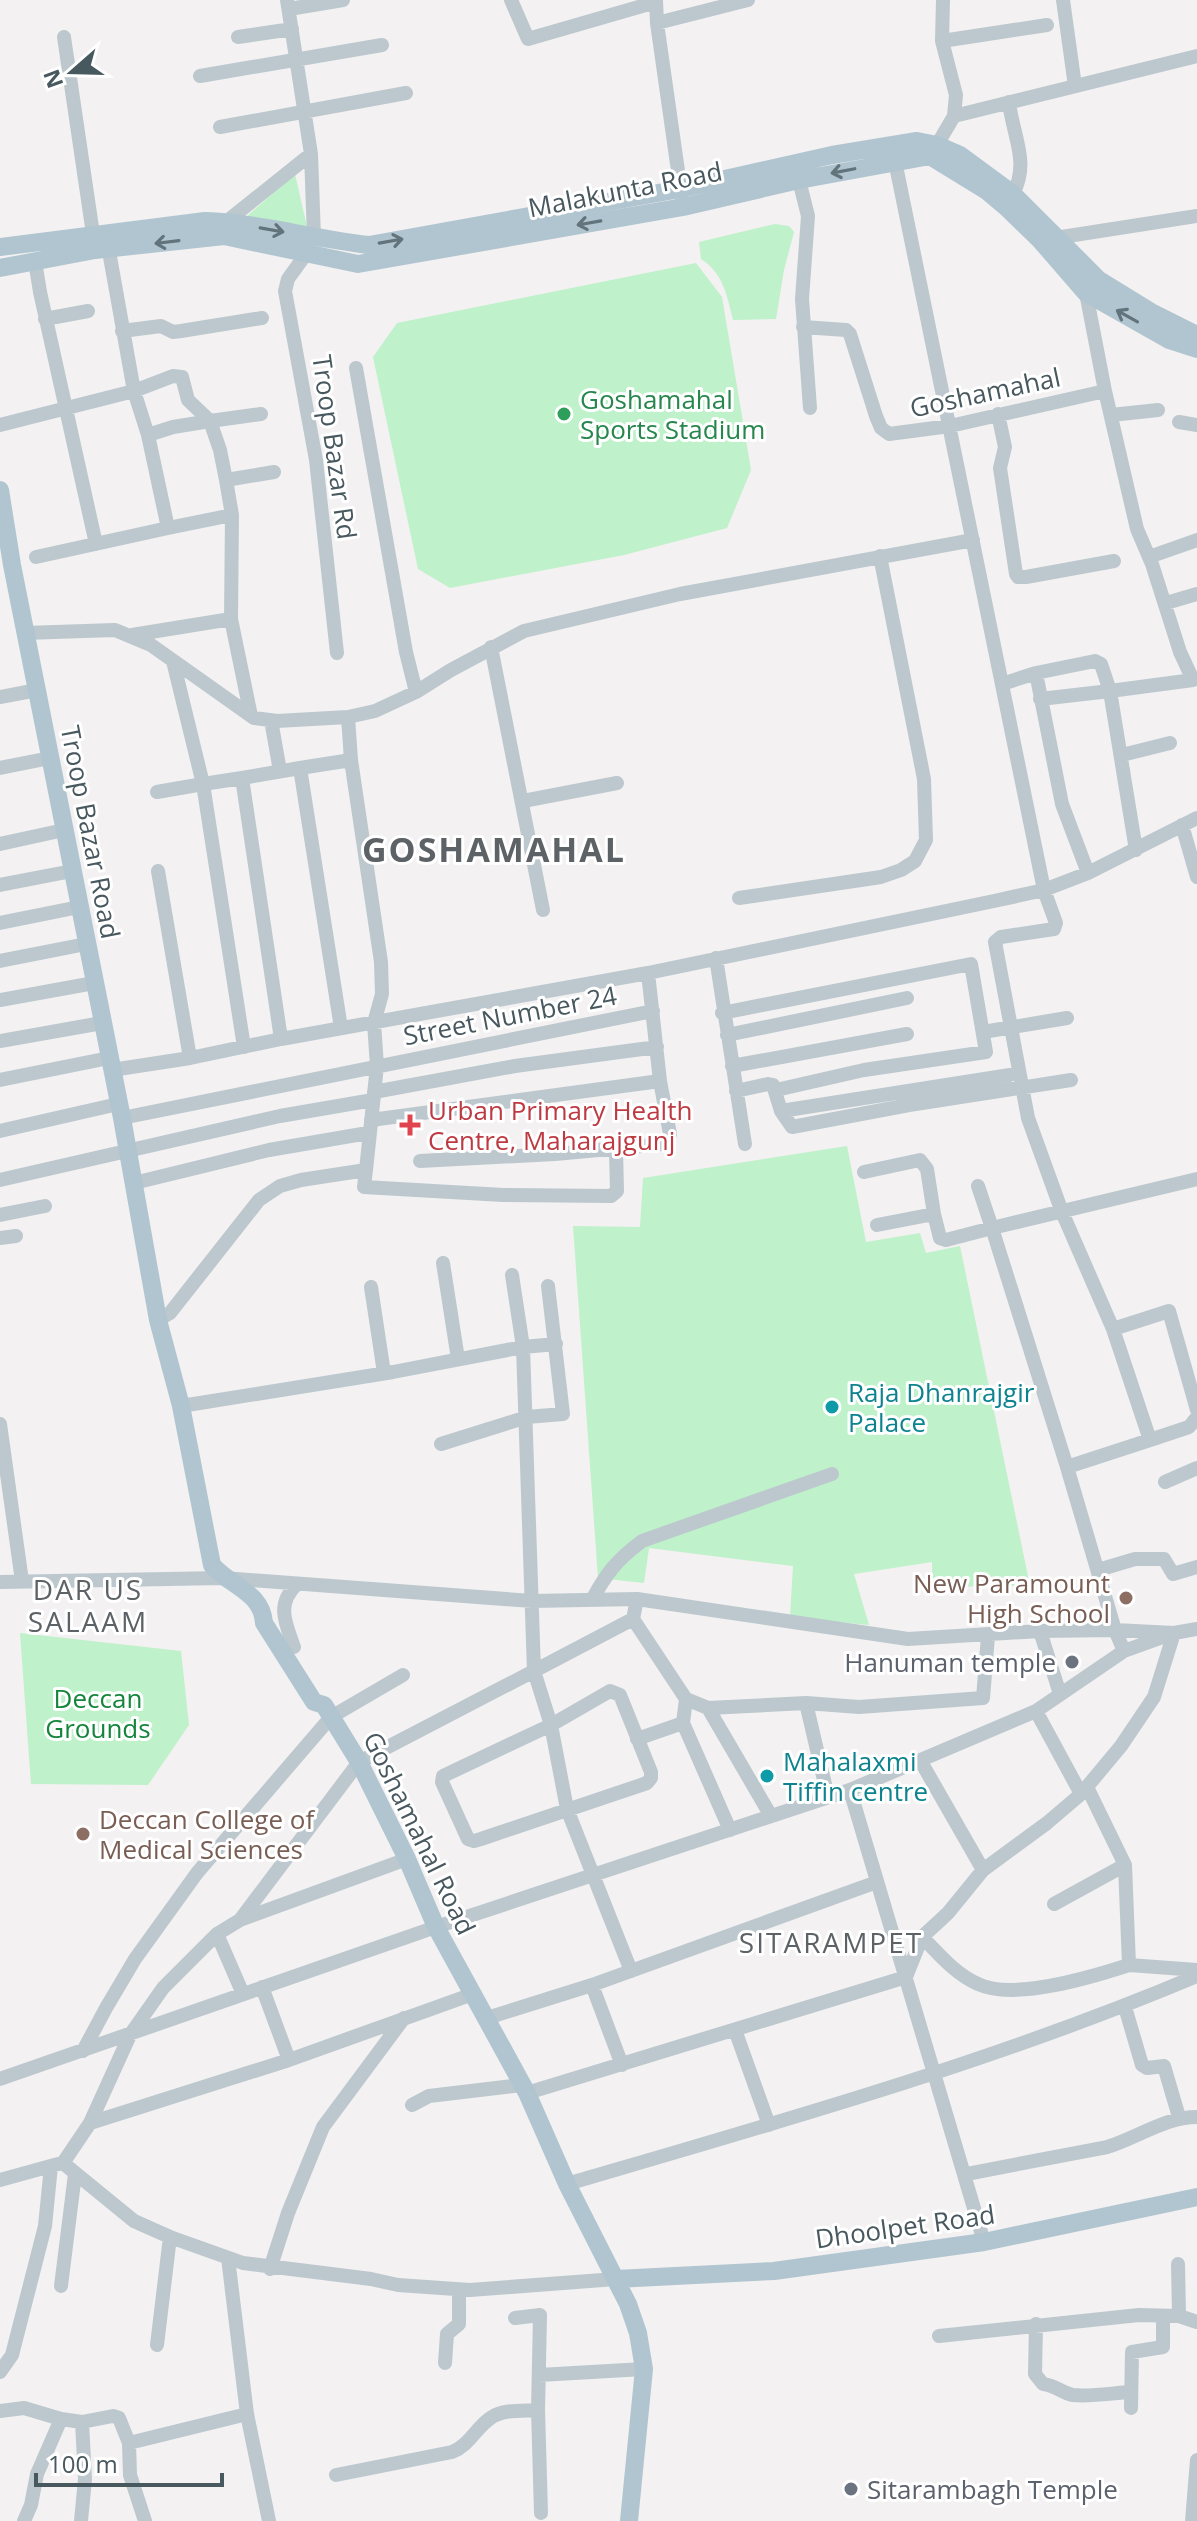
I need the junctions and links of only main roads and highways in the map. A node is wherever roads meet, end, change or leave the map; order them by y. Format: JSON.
{"nodes":[{"id":1,"x":990,"y":186,"type":"junction"},
{"id":2,"x":682,"y":198,"type":"junction"},
{"id":3,"x":102,"y":238,"type":"junction"},
{"id":4,"x":0,"y":247,"type":"edge"},
{"id":5,"x":0,"y":268,"type":"edge"},
{"id":6,"x":1197,"y":335,"type":"edge"},
{"id":7,"x":1197,"y":349,"type":"edge"},
{"id":8,"x":0,"y":490,"type":"edge"},
{"id":9,"x":6,"y":565,"type":"edge"},
{"id":10,"x":223,"y":1578,"type":"joint"},
{"id":11,"x":263,"y":1610,"type":"junction"},
{"id":12,"x":327,"y":1711,"type":"junction"},
{"id":13,"x":1197,"y":2197,"type":"edge"},
{"id":14,"x":616,"y":2279,"type":"junction"},
{"id":15,"x":629,"y":2521,"type":"edge"}],
"edges":[{"from":1,"to":2,"type":"main road","name":"Malakunta Road","one_way":true},
{"from":1,"to":2,"type":"main road"},
{"from":1,"to":6,"type":"main road"},
{"from":7,"to":1,"type":"main road","name":"Malakunta Road","one_way":true},
{"from":2,"to":3,"type":"main road","name":"Malakunta Road"},
{"from":3,"to":4,"type":"main road"},
{"from":3,"to":5,"type":"main road","name":"Malakunta Road"},
{"from":8,"to":9,"type":"main road","name":"Troop Bazar Road"},
{"from":9,"to":10,"type":"main road","name":"Troop Bazar Road"},
{"from":10,"to":11,"type":"main road","name":"Goshamahal Road"},
{"from":11,"to":12,"type":"main road","name":"Goshamahal Road"},
{"from":11,"to":12,"type":"main road"},
{"from":12,"to":14,"type":"main road","name":"Goshamahal Road"},
{"from":13,"to":14,"type":"main road","name":"Dhoolpet Road"},
{"from":14,"to":15,"type":"main road","name":"Goshamahal Road"}]}
